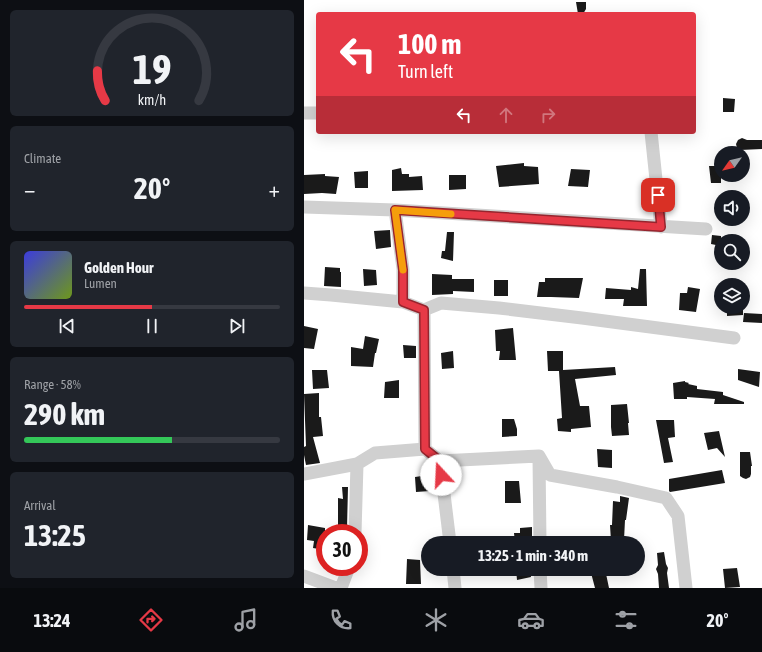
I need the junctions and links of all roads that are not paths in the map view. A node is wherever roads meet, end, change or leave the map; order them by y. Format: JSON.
{"nodes":[{"id":1,"x":316,"y":112,"type":"edge"},
{"id":2,"x":304,"y":113,"type":"edge"},
{"id":3,"x":651,"y":134,"type":"edge"},
{"id":4,"x":304,"y":207,"type":"edge"},
{"id":5,"x":395,"y":210,"type":"junction"},
{"id":6,"x":661,"y":227,"type":"junction"},
{"id":7,"x":706,"y":230,"type":"dead end"},
{"id":8,"x":304,"y":294,"type":"edge"},
{"id":9,"x":403,"y":302,"type":"junction"},
{"id":10,"x":424,"y":310,"type":"junction"},
{"id":11,"x":734,"y":338,"type":"dead end"},
{"id":12,"x":425,"y":449,"type":"junction"},
{"id":13,"x":539,"y":456,"type":"junction"},
{"id":14,"x":440,"y":461,"type":"junction"},
{"id":15,"x":356,"y":464,"type":"junction"},
{"id":16,"x":304,"y":474,"type":"edge"},
{"id":17,"x":355,"y":524,"type":"edge"},
{"id":18,"x":449,"y":536,"type":"edge"},
{"id":19,"x":540,"y":536,"type":"edge"},
{"id":20,"x":304,"y":576,"type":"edge"},
{"id":21,"x":346,"y":576,"type":"edge"},
{"id":22,"x":454,"y":576,"type":"edge"},
{"id":23,"x":540,"y":576,"type":"edge"},
{"id":24,"x":336,"y":588,"type":"edge"},
{"id":25,"x":341,"y":588,"type":"edge"},
{"id":26,"x":455,"y":588,"type":"edge"},
{"id":27,"x":541,"y":588,"type":"edge"},
{"id":28,"x":686,"y":588,"type":"edge"}],
"edges":[{"from":1,"to":2,"type":"street"},
{"from":3,"to":6,"type":"street"},
{"from":4,"to":5,"type":"street"},
{"from":5,"to":6,"type":"street"},
{"from":5,"to":9,"type":"street"},
{"from":6,"to":7,"type":"street"},
{"from":8,"to":9,"type":"street"},
{"from":9,"to":10,"type":"street"},
{"from":10,"to":11,"type":"street"},
{"from":10,"to":12,"type":"street"},
{"from":12,"to":14,"type":"street"},
{"from":12,"to":15,"type":"street"},
{"from":13,"to":14,"type":"street"},
{"from":13,"to":19,"type":"street"},
{"from":13,"to":28,"type":"street"},
{"from":14,"to":18,"type":"street"},
{"from":15,"to":16,"type":"street"},
{"from":15,"to":17,"type":"street"},
{"from":20,"to":24,"type":"street"},
{"from":21,"to":25,"type":"street"},
{"from":22,"to":26,"type":"street"},
{"from":23,"to":27,"type":"street"}]}
